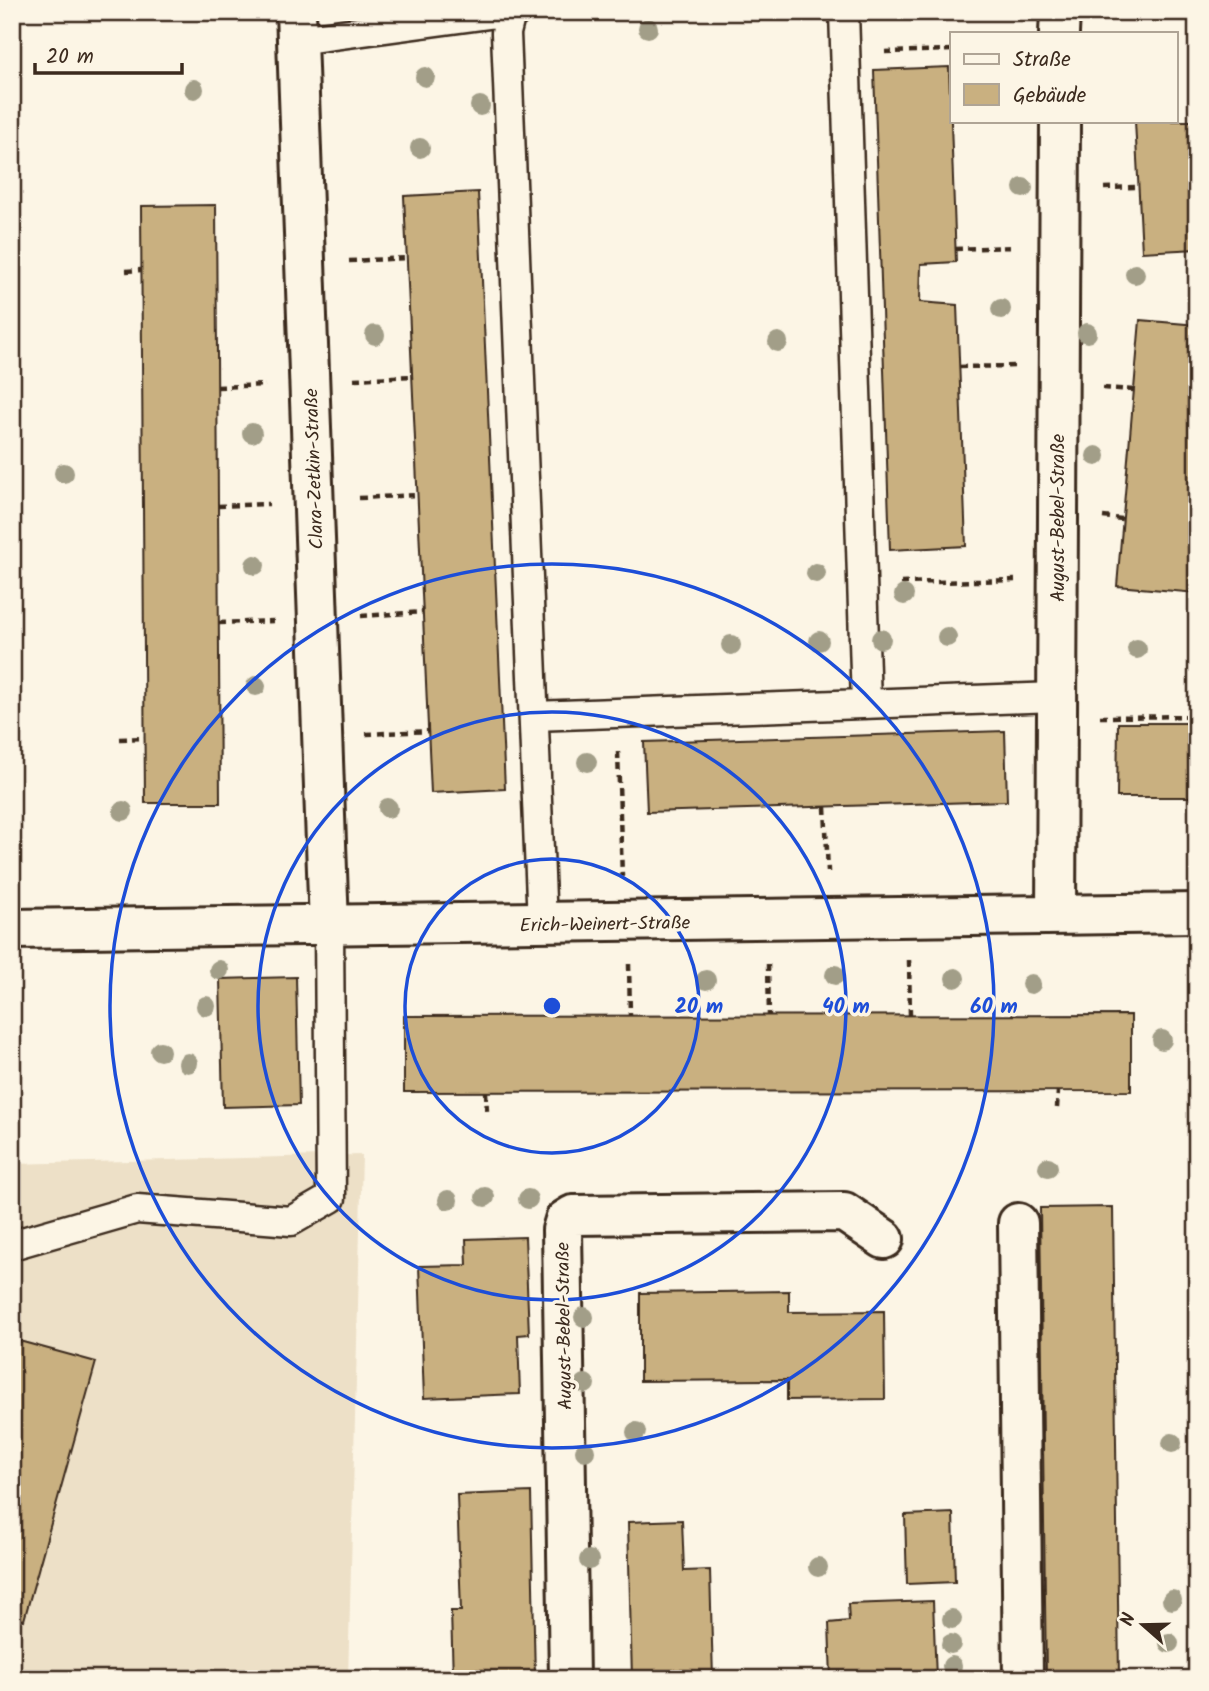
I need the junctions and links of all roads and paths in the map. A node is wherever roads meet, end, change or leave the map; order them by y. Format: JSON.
{"nodes":[{"id":1,"x":504,"y":12,"type":"edge"},
{"id":2,"x":516,"y":12,"type":"edge"},
{"id":3,"x":844,"y":12,"type":"edge"},
{"id":4,"x":1059,"y":12,"type":"edge"},
{"id":5,"x":297,"y":26,"type":"edge"},
{"id":6,"x":1059,"y":32,"type":"edge"},
{"id":7,"x":950,"y":50,"type":"edge"},
{"id":8,"x":845,"y":53,"type":"junction"},
{"id":9,"x":1060,"y":122,"type":"edge"},
{"id":10,"x":1023,"y":247,"type":"dead end"},
{"id":11,"x":955,"y":249,"type":"dead end"},
{"id":12,"x":407,"y":258,"type":"dead end"},
{"id":13,"x":342,"y":262,"type":"dead end"},
{"id":14,"x":141,"y":270,"type":"dead end"},
{"id":15,"x":126,"y":271,"type":"dead end"},
{"id":16,"x":1024,"y":366,"type":"dead end"},
{"id":17,"x":959,"y":367,"type":"dead end"},
{"id":18,"x":412,"y":376,"type":"dead end"},
{"id":19,"x":346,"y":380,"type":"dead end"},
{"id":20,"x":272,"y":384,"type":"dead end"},
{"id":21,"x":217,"y":387,"type":"dead end"},
{"id":22,"x":418,"y":495,"type":"dead end"},
{"id":23,"x":350,"y":498,"type":"dead end"},
{"id":24,"x":277,"y":504,"type":"dead end"},
{"id":25,"x":218,"y":506,"type":"dead end"},
{"id":26,"x":1023,"y":580,"type":"dead end"},
{"id":27,"x":861,"y":584,"type":"junction"},
{"id":28,"x":423,"y":612,"type":"dead end"},
{"id":29,"x":355,"y":616,"type":"dead end"},
{"id":30,"x":281,"y":621,"type":"dead end"},
{"id":31,"x":219,"y":622,"type":"dead end"},
{"id":32,"x":866,"y":704,"type":"junction"},
{"id":33,"x":1056,"y":707,"type":"junction"},
{"id":34,"x":617,"y":713,"type":"junction"},
{"id":35,"x":534,"y":716,"type":"junction"},
{"id":36,"x":1197,"y":716,"type":"edge"},
{"id":37,"x":429,"y":732,"type":"dead end"},
{"id":38,"x":358,"y":735,"type":"dead end"},
{"id":39,"x":145,"y":738,"type":"dead end"},
{"id":40,"x":120,"y":739,"type":"dead end"},
{"id":41,"x":825,"y":807,"type":"dead end"},
{"id":42,"x":828,"y":883,"type":"dead end"},
{"id":43,"x":622,"y":886,"type":"dead end"},
{"id":44,"x":1197,"y":914,"type":"edge"},
{"id":45,"x":1056,"y":915,"type":"junction"},
{"id":46,"x":542,"y":924,"type":"junction"},
{"id":47,"x":329,"y":926,"type":"junction"},
{"id":48,"x":12,"y":929,"type":"edge"},
{"id":49,"x":909,"y":955,"type":"dead end"},
{"id":50,"x":768,"y":957,"type":"dead end"},
{"id":51,"x":629,"y":958,"type":"dead end"},
{"id":52,"x":630,"y":1016,"type":"dead end"},
{"id":53,"x":769,"y":1016,"type":"dead end"},
{"id":54,"x":910,"y":1016,"type":"dead end"},
{"id":55,"x":1058,"y":1091,"type":"dead end"},
{"id":56,"x":486,"y":1092,"type":"dead end"},
{"id":57,"x":1058,"y":1108,"type":"dead end"},
{"id":58,"x":487,"y":1112,"type":"dead end"},
{"id":59,"x":1018,"y":1223,"type":"dead end"},
{"id":60,"x":884,"y":1239,"type":"dead end"},
{"id":61,"x":12,"y":1245,"type":"edge"},
{"id":62,"x":569,"y":1679,"type":"edge"},
{"id":63,"x":1023,"y":1679,"type":"edge"}],
"edges":[{"from":1,"to":5,"type":"lane"},
{"from":2,"to":35,"type":"lane"},
{"from":3,"to":8,"type":"lane"},
{"from":4,"to":6,"type":"street"},
{"from":5,"to":47,"type":"street","name":"Clara-Zetkin-Straße"},
{"from":7,"to":8,"type":"path"},
{"from":8,"to":27,"type":"lane"},
{"from":9,"to":33,"type":"street","name":"August-Bebel-Straße"},
{"from":10,"to":11,"type":"path"},
{"from":12,"to":13,"type":"path"},
{"from":14,"to":15,"type":"path"},
{"from":16,"to":17,"type":"path"},
{"from":18,"to":19,"type":"path"},
{"from":20,"to":21,"type":"path"},
{"from":22,"to":23,"type":"path"},
{"from":24,"to":25,"type":"path"},
{"from":26,"to":27,"type":"path"},
{"from":27,"to":32,"type":"lane"},
{"from":28,"to":29,"type":"path"},
{"from":30,"to":31,"type":"path"},
{"from":32,"to":33,"type":"lane"},
{"from":32,"to":34,"type":"lane"},
{"from":33,"to":36,"type":"path"},
{"from":33,"to":45,"type":"street","name":"August-Bebel-Straße"},
{"from":34,"to":35,"type":"lane"},
{"from":34,"to":43,"type":"path"},
{"from":35,"to":46,"type":"lane"},
{"from":37,"to":38,"type":"path"},
{"from":39,"to":40,"type":"path"},
{"from":41,"to":42,"type":"path"},
{"from":44,"to":45,"type":"street","name":"Erich-Weinert-Straße"},
{"from":45,"to":46,"type":"street","name":"Erich-Weinert-Straße"},
{"from":46,"to":47,"type":"street","name":"Erich-Weinert-Straße"},
{"from":47,"to":48,"type":"street","name":"Erich-Weinert-Straße"},
{"from":47,"to":61,"type":"lane"},
{"from":49,"to":54,"type":"path"},
{"from":50,"to":53,"type":"path"},
{"from":51,"to":52,"type":"path"},
{"from":55,"to":57,"type":"path"},
{"from":56,"to":58,"type":"path"},
{"from":59,"to":63,"type":"street"},
{"from":60,"to":62,"type":"street","name":"August-Bebel-Straße"}]}
